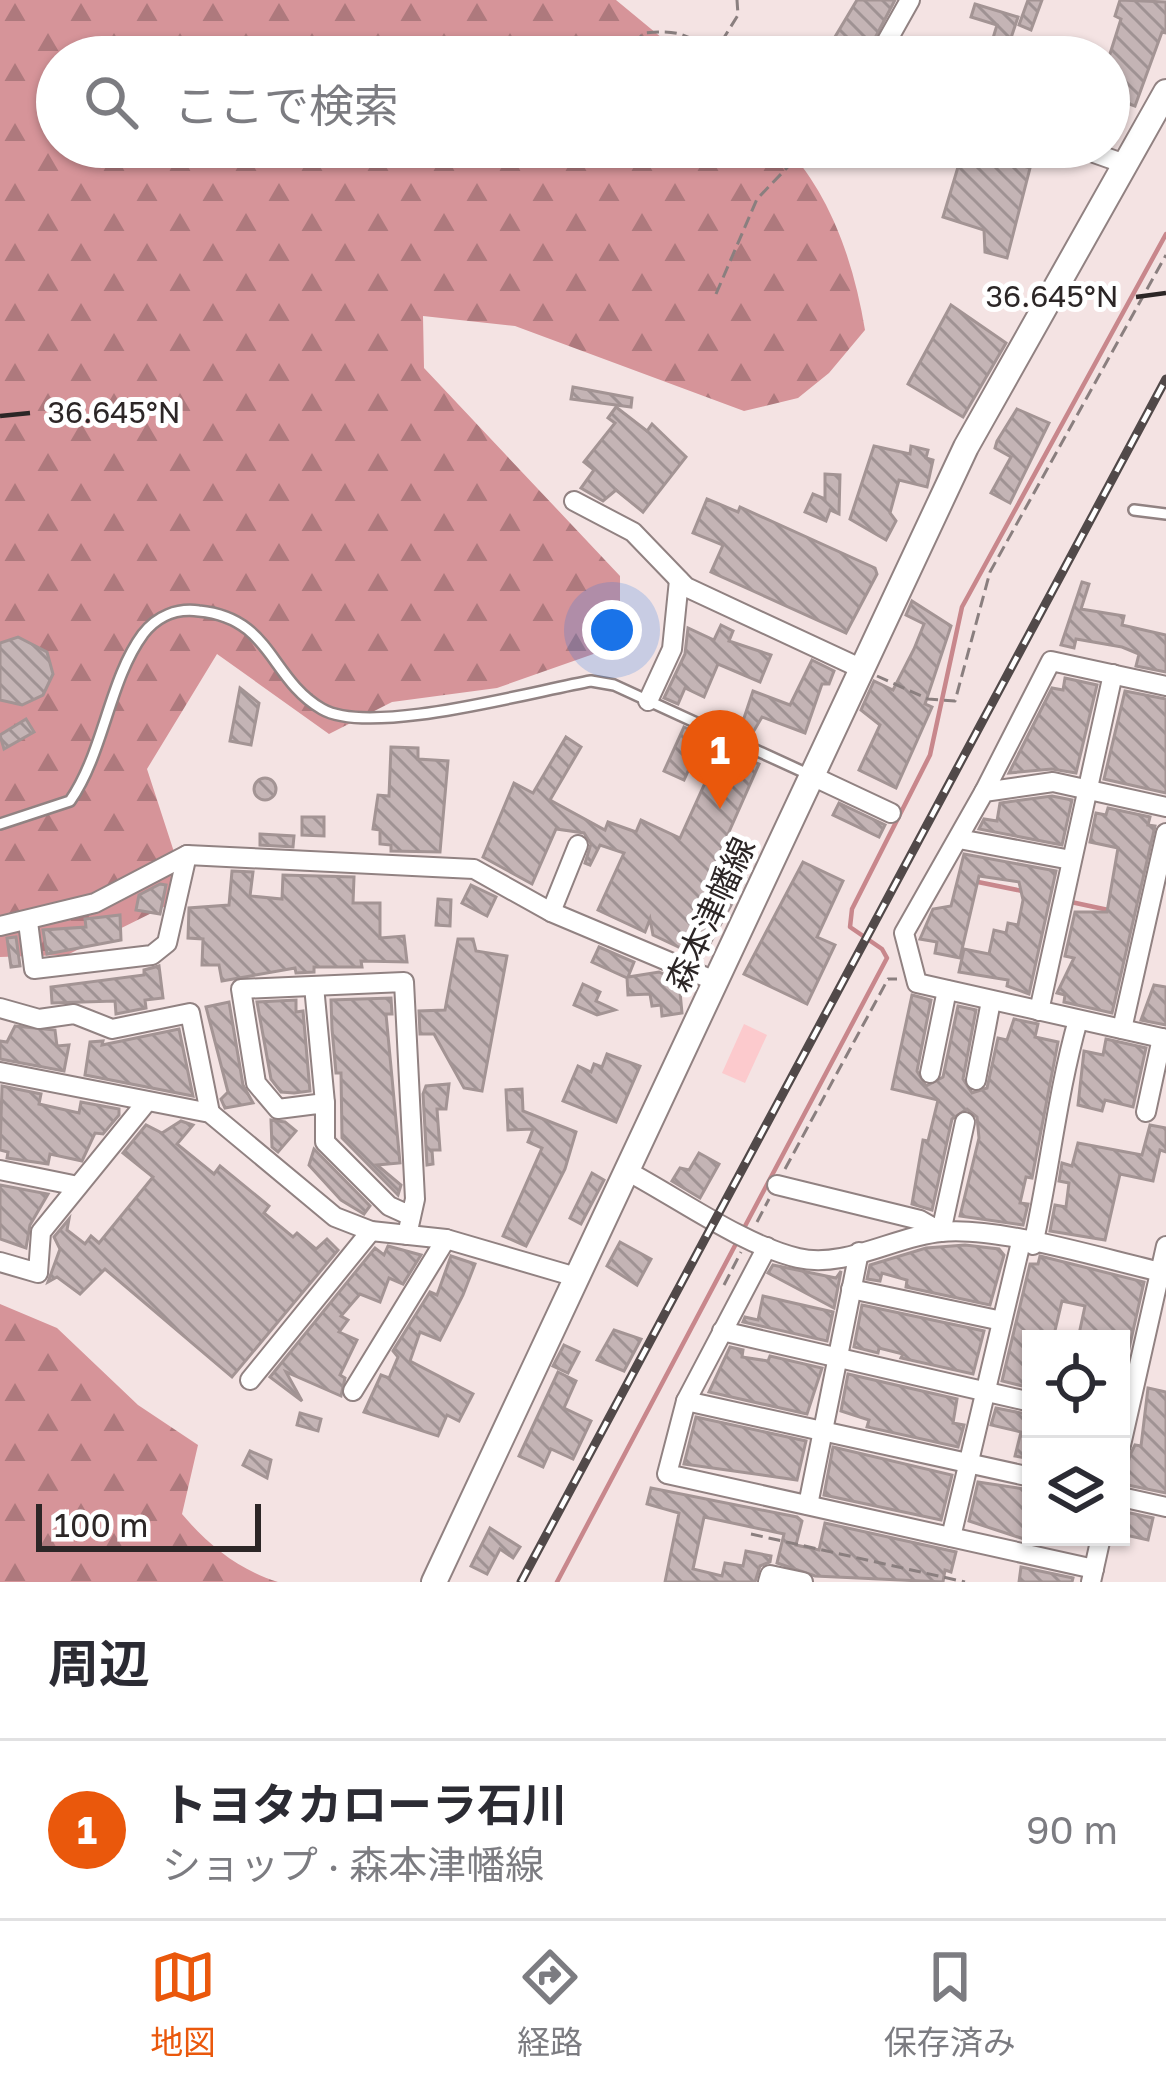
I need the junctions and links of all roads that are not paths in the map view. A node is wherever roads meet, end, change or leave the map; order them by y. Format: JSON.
{"nodes":[{"id":1,"x":910,"y":0,"type":"edge"},
{"id":2,"x":890,"y":36,"type":"edge"},
{"id":3,"x":1166,"y":92,"type":"edge"},
{"id":4,"x":1130,"y":155,"type":"edge"},
{"id":5,"x":1123,"y":168,"type":"edge"},
{"id":6,"x":574,"y":500,"type":"dead end"},
{"id":7,"x":1134,"y":510,"type":"dead end"},
{"id":8,"x":1166,"y":514,"type":"edge"},
{"id":9,"x":679,"y":580,"type":"junction"},
{"id":10,"x":860,"y":668,"type":"junction"},
{"id":11,"x":1113,"y":674,"type":"junction"},
{"id":12,"x":1166,"y":686,"type":"edge"},
{"id":13,"x":648,"y":701,"type":"junction"},
{"id":14,"x":810,"y":776,"type":"junction"},
{"id":15,"x":1087,"y":790,"type":"junction"},
{"id":16,"x":984,"y":792,"type":"junction"},
{"id":17,"x":1166,"y":807,"type":"edge"},
{"id":18,"x":891,"y":813,"type":"dead end"},
{"id":19,"x":0,"y":824,"type":"edge"},
{"id":20,"x":1166,"y":832,"type":"edge"},
{"id":21,"x":958,"y":839,"type":"junction"},
{"id":22,"x":578,"y":845,"type":"dead end"},
{"id":23,"x":187,"y":855,"type":"junction"},
{"id":24,"x":1072,"y":860,"type":"junction"},
{"id":25,"x":551,"y":912,"type":"junction"},
{"id":26,"x":28,"y":922,"type":"junction"},
{"id":27,"x":0,"y":926,"type":"edge"},
{"id":28,"x":715,"y":981,"type":"junction"},
{"id":29,"x":314,"y":986,"type":"junction"},
{"id":30,"x":947,"y":990,"type":"junction"},
{"id":31,"x":991,"y":1001,"type":"junction"},
{"id":32,"x":0,"y":1008,"type":"edge"},
{"id":33,"x":1039,"y":1011,"type":"junction"},
{"id":34,"x":1078,"y":1020,"type":"junction"},
{"id":35,"x":1122,"y":1029,"type":"junction"},
{"id":36,"x":1164,"y":1038,"type":"edge"},
{"id":37,"x":0,"y":1072,"type":"edge"},
{"id":38,"x":930,"y":1072,"type":"dead end"},
{"id":39,"x":976,"y":1080,"type":"dead end"},
{"id":40,"x":326,"y":1103,"type":"junction"},
{"id":41,"x":145,"y":1104,"type":"junction"},
{"id":42,"x":1146,"y":1112,"type":"dead end"},
{"id":43,"x":210,"y":1113,"type":"junction"},
{"id":44,"x":965,"y":1122,"type":"dead end"},
{"id":45,"x":0,"y":1169,"type":"edge"},
{"id":46,"x":627,"y":1171,"type":"junction"},
{"id":47,"x":777,"y":1185,"type":"road end"},
{"id":48,"x":78,"y":1186,"type":"junction"},
{"id":49,"x":409,"y":1225,"type":"junction"},
{"id":50,"x":370,"y":1231,"type":"junction"},
{"id":51,"x":941,"y":1232,"type":"junction"},
{"id":52,"x":749,"y":1238,"type":"junction"},
{"id":53,"x":446,"y":1239,"type":"junction"},
{"id":54,"x":1027,"y":1244,"type":"junction"},
{"id":55,"x":1166,"y":1246,"type":"edge"},
{"id":56,"x":859,"y":1252,"type":"junction"},
{"id":57,"x":0,"y":1262,"type":"edge"},
{"id":58,"x":1163,"y":1272,"type":"edge"},
{"id":59,"x":575,"y":1277,"type":"junction"},
{"id":60,"x":851,"y":1289,"type":"junction"},
{"id":61,"x":1002,"y":1321,"type":"junction"},
{"id":62,"x":722,"y":1331,"type":"junction"},
{"id":63,"x":837,"y":1358,"type":"junction"},
{"id":64,"x":250,"y":1380,"type":"dead end"},
{"id":65,"x":353,"y":1391,"type":"dead end"},
{"id":66,"x":986,"y":1391,"type":"junction"},
{"id":67,"x":1130,"y":1399,"type":"edge"},
{"id":68,"x":1022,"y":1400,"type":"edge"},
{"id":69,"x":686,"y":1401,"type":"junction"},
{"id":70,"x":823,"y":1431,"type":"junction"},
{"id":71,"x":968,"y":1463,"type":"junction"},
{"id":72,"x":1022,"y":1475,"type":"edge"},
{"id":73,"x":1130,"y":1499,"type":"edge"},
{"id":74,"x":808,"y":1505,"type":"junction"},
{"id":75,"x":1166,"y":1507,"type":"edge"},
{"id":76,"x":952,"y":1537,"type":"junction"},
{"id":77,"x":1092,"y":1575,"type":"edge"},
{"id":78,"x":434,"y":1582,"type":"edge"},
{"id":79,"x":768,"y":1582,"type":"edge"},
{"id":80,"x":803,"y":1582,"type":"edge"}],
"edges":[{"from":1,"to":2,"type":"street"},
{"from":3,"to":4,"type":"main road","name":"森本津幡線"},
{"from":5,"to":10,"type":"main road","name":"森本津幡線"},
{"from":6,"to":9,"type":"street"},
{"from":7,"to":8,"type":"lane"},
{"from":9,"to":10,"type":"street"},
{"from":9,"to":13,"type":"street"},
{"from":10,"to":14,"type":"main road","name":"森本津幡線"},
{"from":11,"to":12,"type":"street"},
{"from":11,"to":15,"type":"street"},
{"from":11,"to":16,"type":"street"},
{"from":13,"to":14,"type":"lane"},
{"from":13,"to":19,"type":"lane"},
{"from":14,"to":18,"type":"street"},
{"from":14,"to":28,"type":"main road","name":"森本津幡線"},
{"from":15,"to":16,"type":"street"},
{"from":15,"to":17,"type":"street"},
{"from":15,"to":24,"type":"street"},
{"from":16,"to":21,"type":"street"},
{"from":20,"to":35,"type":"street"},
{"from":21,"to":24,"type":"street"},
{"from":21,"to":30,"type":"street"},
{"from":22,"to":25,"type":"street"},
{"from":23,"to":25,"type":"street"},
{"from":23,"to":26,"type":"street"},
{"from":23,"to":26,"type":"street"},
{"from":24,"to":33,"type":"street"},
{"from":25,"to":28,"type":"street"},
{"from":26,"to":27,"type":"street"},
{"from":28,"to":46,"type":"main road","name":"森本津幡線"},
{"from":29,"to":40,"type":"street"},
{"from":29,"to":40,"type":"street"},
{"from":29,"to":49,"type":"street"},
{"from":30,"to":31,"type":"street"},
{"from":30,"to":38,"type":"street"},
{"from":31,"to":33,"type":"street"},
{"from":31,"to":39,"type":"street"},
{"from":32,"to":43,"type":"street"},
{"from":33,"to":34,"type":"street"},
{"from":34,"to":35,"type":"street"},
{"from":34,"to":54,"type":"street"},
{"from":35,"to":36,"type":"street"},
{"from":36,"to":42,"type":"street"},
{"from":37,"to":41,"type":"street"},
{"from":40,"to":49,"type":"street"},
{"from":41,"to":43,"type":"street"},
{"from":41,"to":48,"type":"street"},
{"from":43,"to":50,"type":"street"},
{"from":44,"to":51,"type":"street"},
{"from":45,"to":48,"type":"street"},
{"from":46,"to":52,"type":"street"},
{"from":46,"to":59,"type":"main road","name":"森本津幡線"},
{"from":47,"to":51,"type":"street"},
{"from":48,"to":57,"type":"street"},
{"from":49,"to":50,"type":"street"},
{"from":49,"to":53,"type":"street"},
{"from":50,"to":64,"type":"street"},
{"from":51,"to":54,"type":"street"},
{"from":51,"to":56,"type":"street"},
{"from":52,"to":56,"type":"street"},
{"from":52,"to":62,"type":"street"},
{"from":53,"to":59,"type":"street"},
{"from":53,"to":65,"type":"street"},
{"from":54,"to":58,"type":"street"},
{"from":54,"to":61,"type":"street"},
{"from":55,"to":58,"type":"street"},
{"from":56,"to":60,"type":"street"},
{"from":58,"to":67,"type":"street"},
{"from":59,"to":78,"type":"main road","name":"森本津幡線"},
{"from":60,"to":61,"type":"street"},
{"from":60,"to":63,"type":"street"},
{"from":61,"to":66,"type":"street"},
{"from":62,"to":63,"type":"street"},
{"from":62,"to":69,"type":"street"},
{"from":63,"to":66,"type":"street"},
{"from":63,"to":70,"type":"street"},
{"from":66,"to":68,"type":"street"},
{"from":66,"to":71,"type":"street"},
{"from":69,"to":70,"type":"street"},
{"from":69,"to":74,"type":"street"},
{"from":70,"to":71,"type":"street"},
{"from":70,"to":74,"type":"street"},
{"from":71,"to":72,"type":"street"},
{"from":71,"to":76,"type":"street"},
{"from":73,"to":75,"type":"street"},
{"from":74,"to":76,"type":"street"},
{"from":76,"to":77,"type":"street"},
{"from":79,"to":80,"type":"street"}]}
